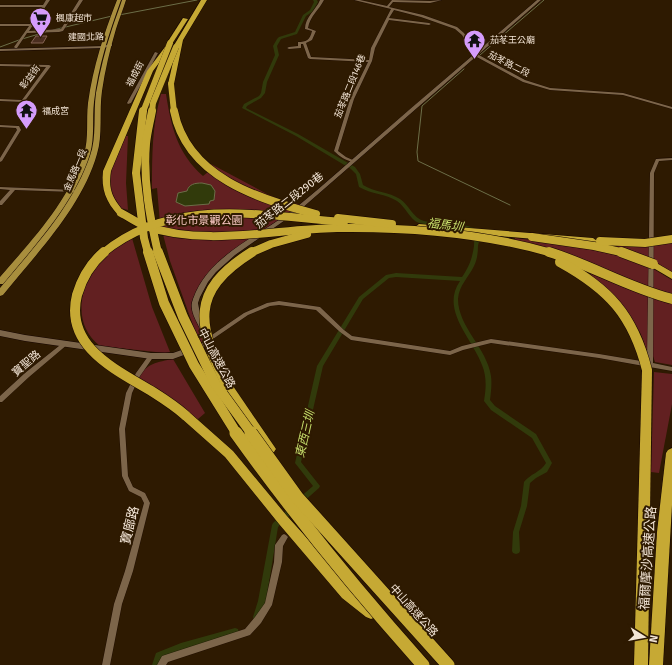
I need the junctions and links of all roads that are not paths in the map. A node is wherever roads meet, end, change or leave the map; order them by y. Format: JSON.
{"nodes":[{"id":1,"x":48,"y":0,"type":"edge"},
{"id":2,"x":81,"y":0,"type":"edge"},
{"id":3,"x":119,"y":0,"type":"edge"},
{"id":4,"x":124,"y":0,"type":"edge"},
{"id":5,"x":204,"y":0,"type":"edge"},
{"id":6,"x":322,"y":0,"type":"edge"},
{"id":7,"x":356,"y":0,"type":"edge"},
{"id":8,"x":377,"y":0,"type":"edge"},
{"id":9,"x":440,"y":0,"type":"edge"},
{"id":10,"x":539,"y":0,"type":"edge"},
{"id":11,"x":373,"y":5,"type":"junction"},
{"id":12,"x":0,"y":6,"type":"edge"},
{"id":13,"x":44,"y":6,"type":"junction"},
{"id":14,"x":387,"y":8,"type":"junction"},
{"id":15,"x":392,"y":10,"type":"junction"},
{"id":16,"x":189,"y":12,"type":"dead end"},
{"id":17,"x":387,"y":19,"type":"junction"},
{"id":18,"x":430,"y":24,"type":"dead end"},
{"id":19,"x":0,"y":25,"type":"edge"},
{"id":20,"x":31,"y":25,"type":"junction"},
{"id":21,"x":27,"y":32,"type":"junction"},
{"id":22,"x":110,"y":32,"type":"junction"},
{"id":23,"x":174,"y":44,"type":"junction"},
{"id":24,"x":305,"y":44,"type":"junction"},
{"id":25,"x":105,"y":45,"type":"junction"},
{"id":26,"x":16,"y":47,"type":"junction"},
{"id":27,"x":0,"y":48,"type":"edge"},
{"id":28,"x":289,"y":48,"type":"dead end"},
{"id":29,"x":156,"y":53,"type":"dead end"},
{"id":30,"x":476,"y":55,"type":"junction"},
{"id":31,"x":370,"y":61,"type":"junction"},
{"id":32,"x":0,"y":65,"type":"edge"},
{"id":33,"x":0,"y":100,"type":"edge"},
{"id":34,"x":129,"y":103,"type":"dead end"},
{"id":35,"x":672,"y":108,"type":"edge"},
{"id":36,"x":0,"y":126,"type":"edge"},
{"id":37,"x":672,"y":159,"type":"edge"},
{"id":38,"x":0,"y":161,"type":"edge"},
{"id":39,"x":349,"y":164,"type":"junction"},
{"id":40,"x":0,"y":188,"type":"edge"},
{"id":41,"x":14,"y":188,"type":"junction"},
{"id":42,"x":78,"y":191,"type":"junction"},
{"id":43,"x":70,"y":192,"type":"junction"},
{"id":44,"x":0,"y":204,"type":"edge"},
{"id":45,"x":401,"y":226,"type":"junction"},
{"id":46,"x":371,"y":229,"type":"junction"},
{"id":47,"x":532,"y":237,"type":"junction"},
{"id":48,"x":672,"y":240,"type":"edge"},
{"id":49,"x":521,"y":246,"type":"junction"},
{"id":50,"x":251,"y":255,"type":"dead end"},
{"id":51,"x":672,"y":276,"type":"edge"},
{"id":52,"x":0,"y":282,"type":"edge"},
{"id":53,"x":0,"y":293,"type":"edge"},
{"id":54,"x":672,"y":299,"type":"edge"},
{"id":55,"x":206,"y":329,"type":"junction"},
{"id":56,"x":0,"y":333,"type":"edge"},
{"id":57,"x":208,"y":341,"type":"junction"},
{"id":58,"x":66,"y":344,"type":"junction"},
{"id":59,"x":151,"y":356,"type":"junction"},
{"id":60,"x":650,"y":365,"type":"junction"},
{"id":61,"x":672,"y":369,"type":"edge"},
{"id":62,"x":0,"y":400,"type":"edge"},
{"id":63,"x":672,"y":453,"type":"edge"},
{"id":64,"x":297,"y":497,"type":"junction"},
{"id":65,"x":284,"y":538,"type":"dead end"},
{"id":66,"x":383,"y":621,"type":"junction"},
{"id":67,"x":106,"y":665,"type":"edge"},
{"id":68,"x":161,"y":665,"type":"edge"},
{"id":69,"x":423,"y":665,"type":"edge"},
{"id":70,"x":448,"y":665,"type":"edge"},
{"id":71,"x":641,"y":665,"type":"edge"},
{"id":72,"x":656,"y":665,"type":"edge"}],
"edges":[{"from":1,"to":13,"type":"street"},
{"from":2,"to":21,"type":"street"},
{"from":3,"to":22,"type":"main road"},
{"from":4,"to":22,"type":"main road"},
{"from":5,"to":23,"type":"highway","name":"中山高速公路"},
{"from":6,"to":24,"type":"street"},
{"from":7,"to":11,"type":"street","name":"茄苳路二段"},
{"from":8,"to":11,"type":"street"},
{"from":9,"to":14,"type":"street"},
{"from":10,"to":30,"type":"street","name":"茄苳路二段290巷"},
{"from":11,"to":14,"type":"street","name":"茄苳路二段"},
{"from":12,"to":13,"type":"street"},
{"from":13,"to":20,"type":"street"},
{"from":14,"to":15,"type":"street","name":"茄苳路二段"},
{"from":15,"to":17,"type":"street","name":"茄苳路二段146巷"},
{"from":15,"to":30,"type":"street","name":"茄苳路二段"},
{"from":16,"to":23,"type":"highway","name":"中山高速公路"},
{"from":17,"to":18,"type":"street"},
{"from":17,"to":31,"type":"street","name":"茄苳路二段146巷"},
{"from":19,"to":20,"type":"street"},
{"from":20,"to":21,"type":"street"},
{"from":21,"to":26,"type":"street"},
{"from":22,"to":25,"type":"main road","name":"金馬路一段"},
{"from":23,"to":45,"type":"highway","bridge":true},
{"from":23,"to":46,"type":"highway","bridge":true},
{"from":23,"to":64,"type":"highway","name":"中山高速公路","bridge":true},
{"from":23,"to":66,"type":"highway","name":"中山高速公路","bridge":true},
{"from":24,"to":28,"type":"street"},
{"from":24,"to":31,"type":"street"},
{"from":25,"to":26,"type":"street","name":"建國北路"},
{"from":25,"to":27,"type":"street","name":"建國北路"},
{"from":25,"to":42,"type":"main road","name":"金馬路一段"},
{"from":25,"to":43,"type":"main road","name":"金馬路一段"},
{"from":26,"to":27,"type":"street","name":"建國北路"},
{"from":29,"to":34,"type":"street","name":"福成街"},
{"from":30,"to":35,"type":"street","name":"茄苳路二段"},
{"from":30,"to":39,"type":"street","name":"茄苳路二段290巷"},
{"from":31,"to":39,"type":"street","name":"茄苳路二段146巷"},
{"from":32,"to":33,"type":"street","name":"彰益街"},
{"from":36,"to":38,"type":"street"},
{"from":37,"to":60,"type":"street"},
{"from":39,"to":55,"type":"street","name":"茄苳路二段290巷"},
{"from":40,"to":41,"type":"street"},
{"from":41,"to":43,"type":"street"},
{"from":41,"to":44,"type":"street"},
{"from":42,"to":43,"type":"street"},
{"from":42,"to":53,"type":"main road","name":"金馬路一段"},
{"from":43,"to":52,"type":"main road","name":"金馬路一段"},
{"from":45,"to":47,"type":"highway","bridge":true},
{"from":45,"to":66,"type":"highway","bridge":true},
{"from":46,"to":49,"type":"highway","bridge":true},
{"from":46,"to":64,"type":"highway","bridge":true},
{"from":47,"to":48,"type":"highway","bridge":true},
{"from":47,"to":51,"type":"highway","bridge":true},
{"from":49,"to":54,"type":"highway","bridge":true},
{"from":49,"to":71,"type":"highway","bridge":true},
{"from":50,"to":55,"type":"street"},
{"from":55,"to":57,"type":"street","name":"茄苳路二段290巷"},
{"from":56,"to":58,"type":"street"},
{"from":57,"to":59,"type":"street"},
{"from":57,"to":60,"type":"street"},
{"from":58,"to":59,"type":"street"},
{"from":58,"to":62,"type":"street","name":"寶聖路"},
{"from":59,"to":67,"type":"street","name":"寶廍路"},
{"from":60,"to":61,"type":"street"},
{"from":63,"to":72,"type":"highway","name":"福爾摩沙高速公路"},
{"from":64,"to":70,"type":"highway","name":"中山高速公路","bridge":true},
{"from":65,"to":68,"type":"street"},
{"from":66,"to":69,"type":"highway","name":"中山高速公路","bridge":true}]}
